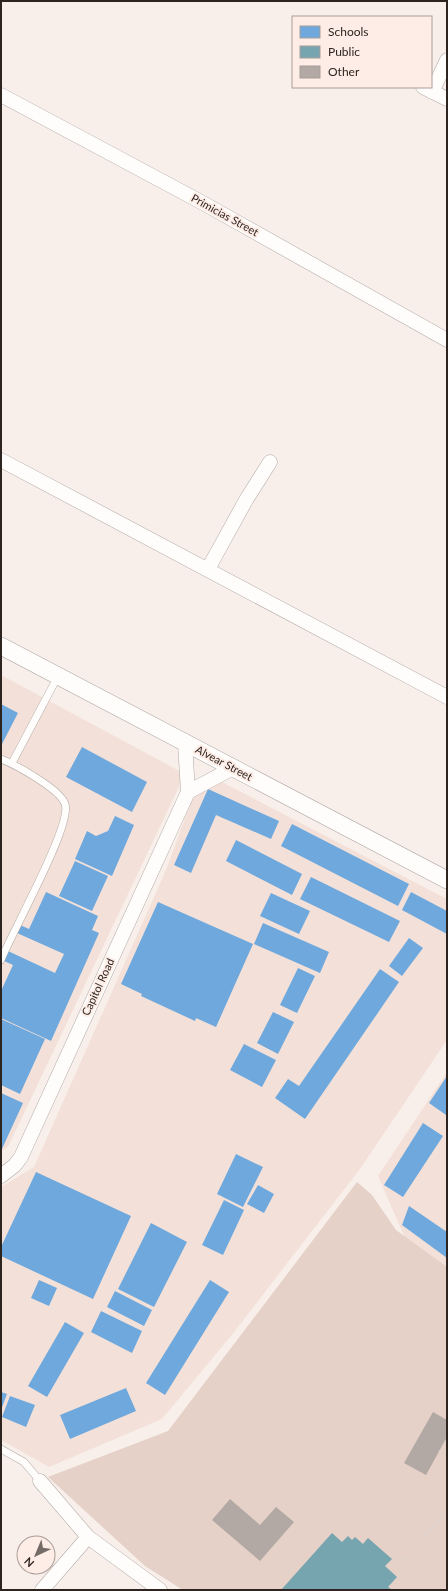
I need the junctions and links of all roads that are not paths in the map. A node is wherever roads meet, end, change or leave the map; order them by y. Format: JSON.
{"nodes":[{"id":1,"x":447,"y":60,"type":"edge"},
{"id":2,"x":432,"y":83,"type":"edge"},
{"id":3,"x":428,"y":89,"type":"edge"},
{"id":4,"x":1,"y":95,"type":"edge"},
{"id":5,"x":447,"y":99,"type":"edge"},
{"id":6,"x":447,"y":340,"type":"edge"},
{"id":7,"x":1,"y":460,"type":"edge"},
{"id":8,"x":270,"y":462,"type":"dead end"},
{"id":9,"x":208,"y":569,"type":"junction"},
{"id":10,"x":1,"y":646,"type":"edge"},
{"id":11,"x":58,"y":676,"type":"junction"},
{"id":12,"x":447,"y":696,"type":"edge"},
{"id":13,"x":185,"y":743,"type":"junction"},
{"id":14,"x":1,"y":759,"type":"edge"},
{"id":15,"x":12,"y":763,"type":"junction"},
{"id":16,"x":233,"y":768,"type":"junction"},
{"id":17,"x":188,"y":792,"type":"junction"},
{"id":18,"x":447,"y":880,"type":"edge"},
{"id":19,"x":1,"y":960,"type":"edge"},
{"id":20,"x":1,"y":1176,"type":"edge"},
{"id":21,"x":1,"y":1449,"type":"edge"},
{"id":22,"x":40,"y":1481,"type":"joint"},
{"id":23,"x":88,"y":1537,"type":"junction"},
{"id":24,"x":42,"y":1590,"type":"edge"},
{"id":25,"x":160,"y":1590,"type":"edge"}],
"edges":[{"from":1,"to":2,"type":"street"},
{"from":3,"to":5,"type":"street"},
{"from":4,"to":6,"type":"street","name":"Primicias Street"},
{"from":7,"to":9,"type":"street"},
{"from":8,"to":9,"type":"street"},
{"from":9,"to":12,"type":"street"},
{"from":10,"to":11,"type":"street","name":"Alvear Street"},
{"from":11,"to":13,"type":"street","name":"Alvear Street"},
{"from":11,"to":15,"type":"lane"},
{"from":13,"to":16,"type":"street","name":"Alvear Street"},
{"from":13,"to":17,"type":"street","name":"Capitol Road"},
{"from":14,"to":15,"type":"lane"},
{"from":15,"to":19,"type":"lane"},
{"from":16,"to":17,"type":"street"},
{"from":16,"to":18,"type":"street","name":"Alvear Street"},
{"from":17,"to":20,"type":"street","name":"Capitol Road"},
{"from":21,"to":22,"type":"lane"},
{"from":22,"to":23,"type":"street"},
{"from":23,"to":24,"type":"street"},
{"from":23,"to":25,"type":"street"}]}
